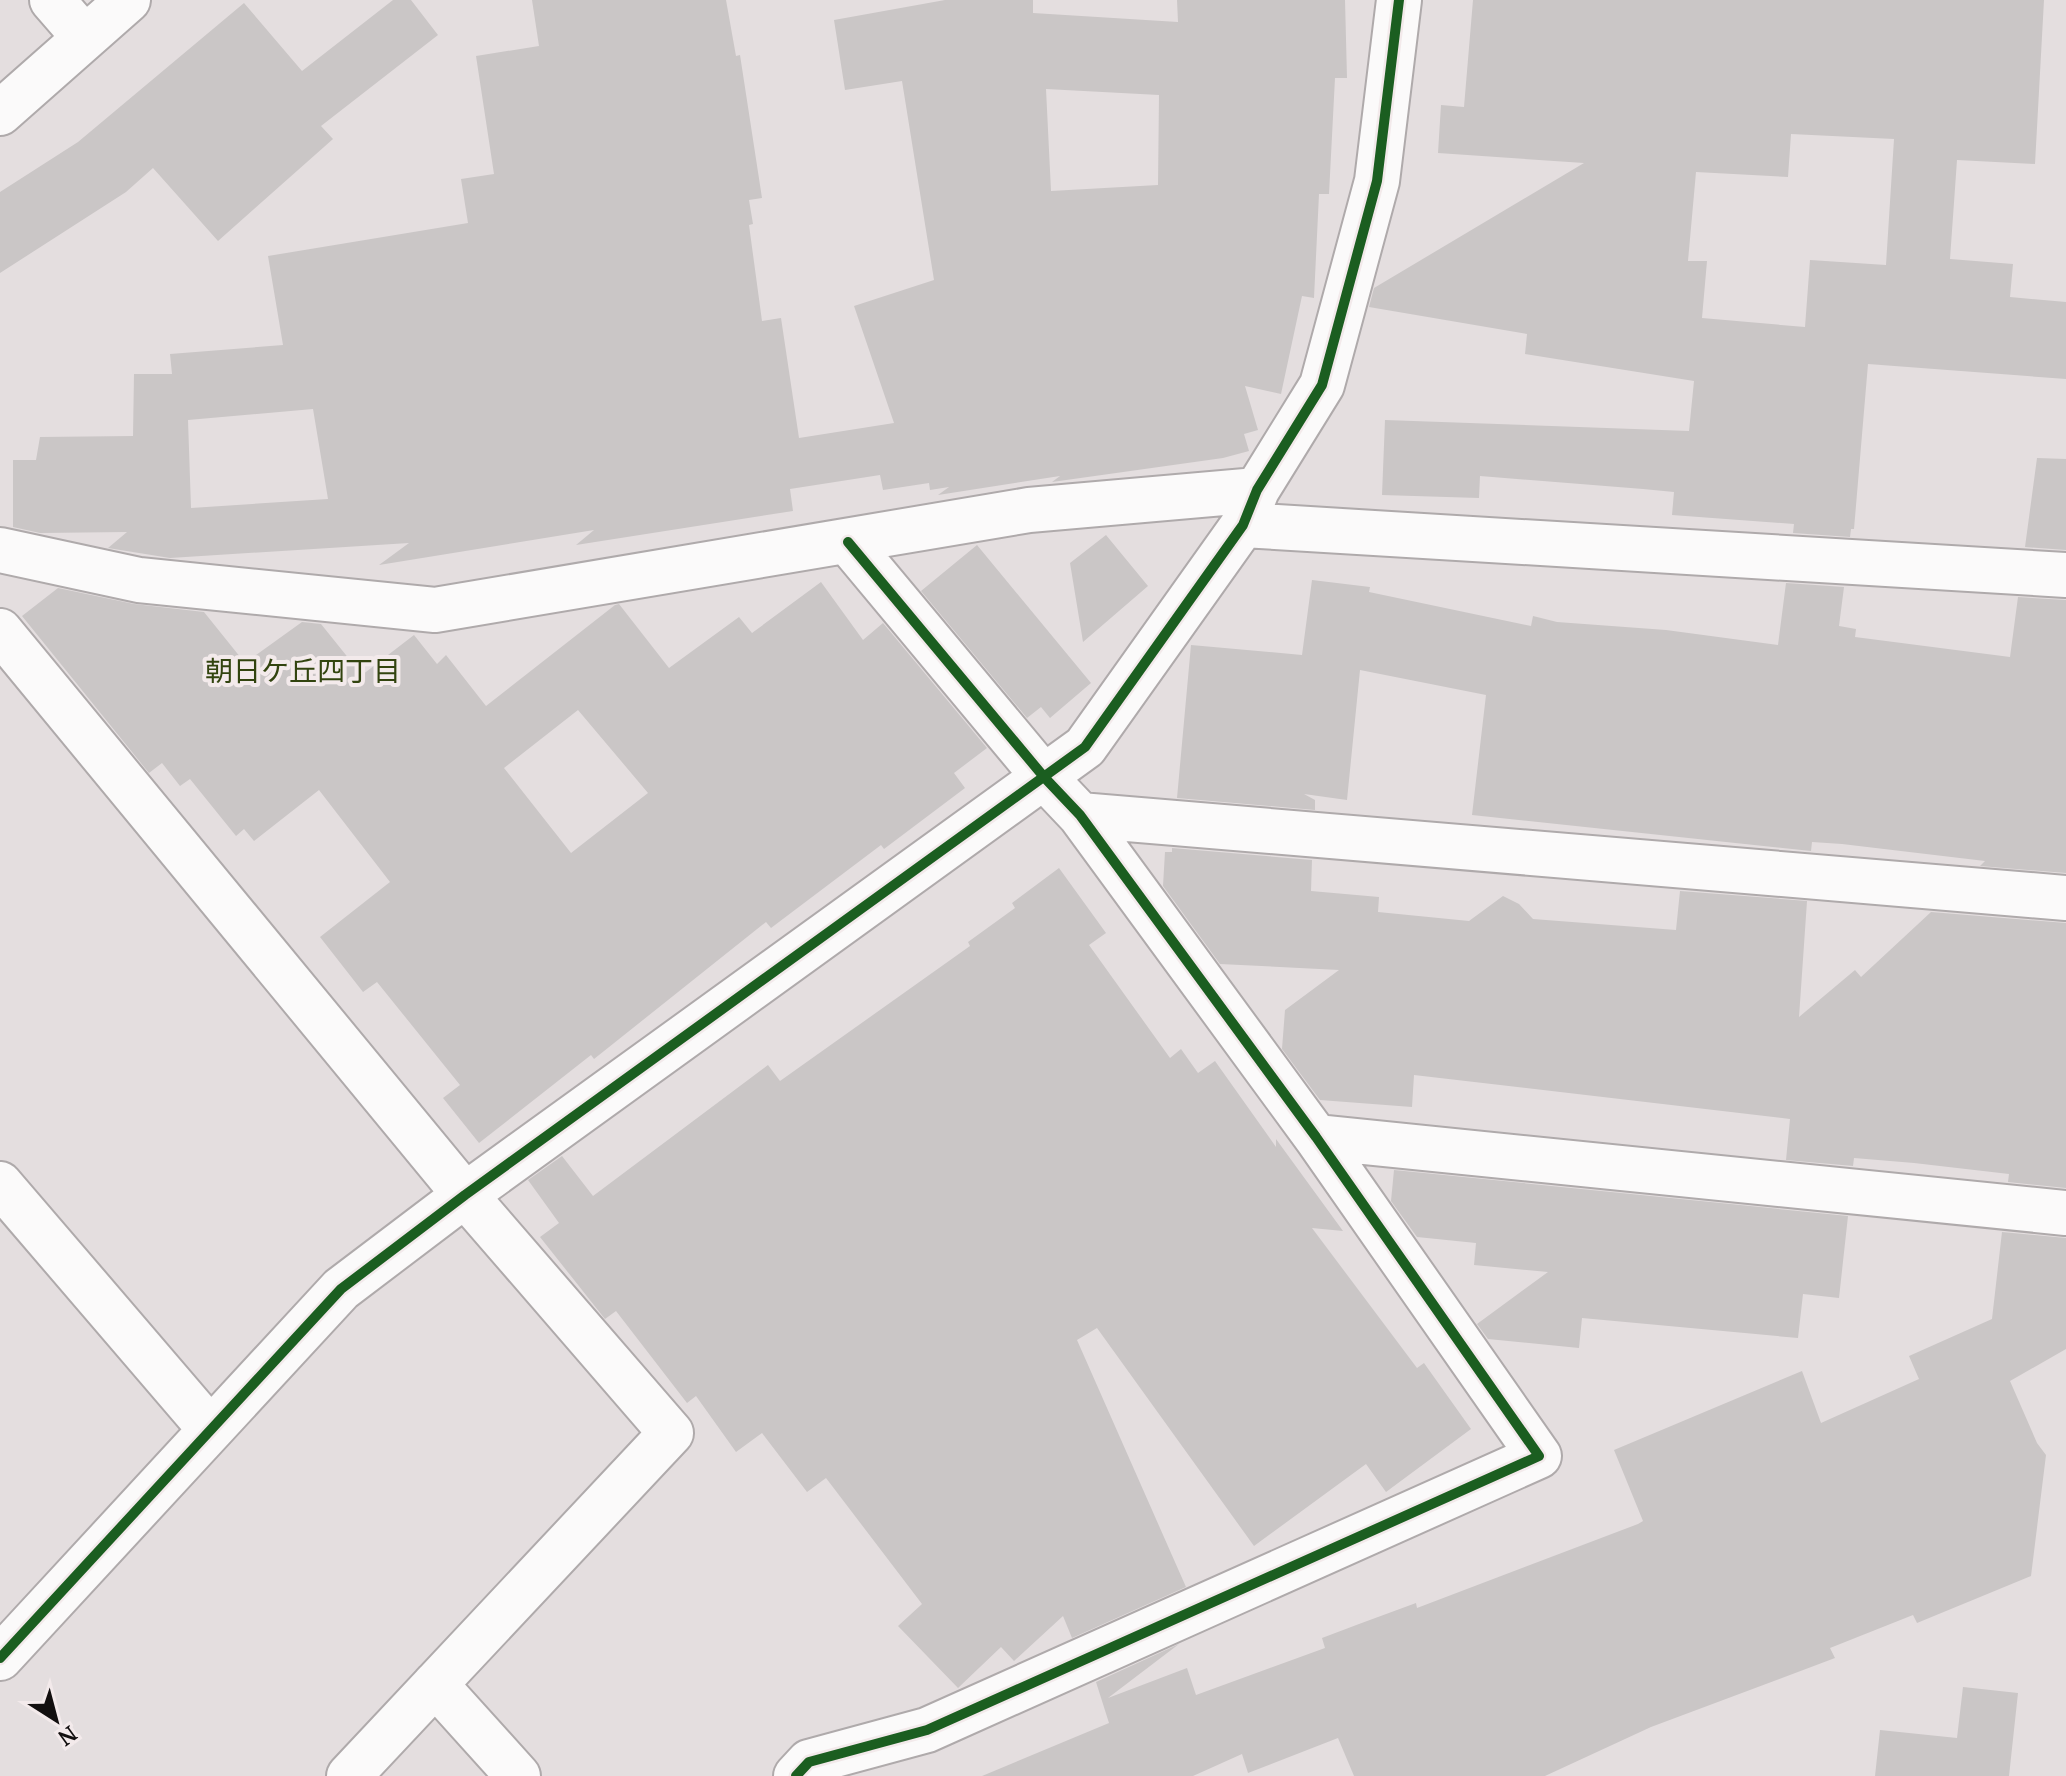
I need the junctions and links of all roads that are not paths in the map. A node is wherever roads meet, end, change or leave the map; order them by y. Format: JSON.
{"nodes":[{"id":1,"x":52,"y":0,"type":"edge"},
{"id":2,"x":128,"y":0,"type":"edge"},
{"id":3,"x":1399,"y":0,"type":"edge"},
{"id":4,"x":85,"y":38,"type":"junction"},
{"id":5,"x":0,"y":113,"type":"edge"},
{"id":6,"x":1250,"y":507,"type":"junction"},
{"id":7,"x":848,"y":542,"type":"junction"},
{"id":8,"x":0,"y":550,"type":"edge"},
{"id":9,"x":2066,"y":575,"type":"edge"},
{"id":10,"x":0,"y":631,"type":"edge"},
{"id":11,"x":1044,"y":777,"type":"junction"},
{"id":12,"x":1080,"y":815,"type":"junction"},
{"id":13,"x":2066,"y":898,"type":"edge"},
{"id":14,"x":1316,"y":1137,"type":"junction"},
{"id":15,"x":0,"y":1184,"type":"edge"},
{"id":16,"x":465,"y":1195,"type":"junction"},
{"id":17,"x":2066,"y":1213,"type":"edge"},
{"id":18,"x":210,"y":1429,"type":"junction"},
{"id":19,"x":0,"y":1658,"type":"edge"},
{"id":20,"x":435,"y":1684,"type":"junction"},
{"id":21,"x":349,"y":1776,"type":"edge"},
{"id":22,"x":518,"y":1776,"type":"edge"},
{"id":23,"x":796,"y":1776,"type":"edge"}],
"edges":[{"from":1,"to":4,"type":"street"},
{"from":2,"to":4,"type":"street"},
{"from":3,"to":6,"type":"street"},
{"from":4,"to":5,"type":"street"},
{"from":6,"to":7,"type":"street"},
{"from":6,"to":9,"type":"street"},
{"from":6,"to":11,"type":"street"},
{"from":7,"to":8,"type":"street"},
{"from":7,"to":11,"type":"street"},
{"from":10,"to":16,"type":"street"},
{"from":11,"to":12,"type":"street"},
{"from":11,"to":16,"type":"street"},
{"from":12,"to":13,"type":"street"},
{"from":12,"to":14,"type":"street"},
{"from":14,"to":17,"type":"street"},
{"from":14,"to":23,"type":"street"},
{"from":15,"to":18,"type":"street"},
{"from":16,"to":18,"type":"street"},
{"from":16,"to":20,"type":"street"},
{"from":18,"to":19,"type":"street"},
{"from":20,"to":21,"type":"street"},
{"from":20,"to":22,"type":"street"}]}
